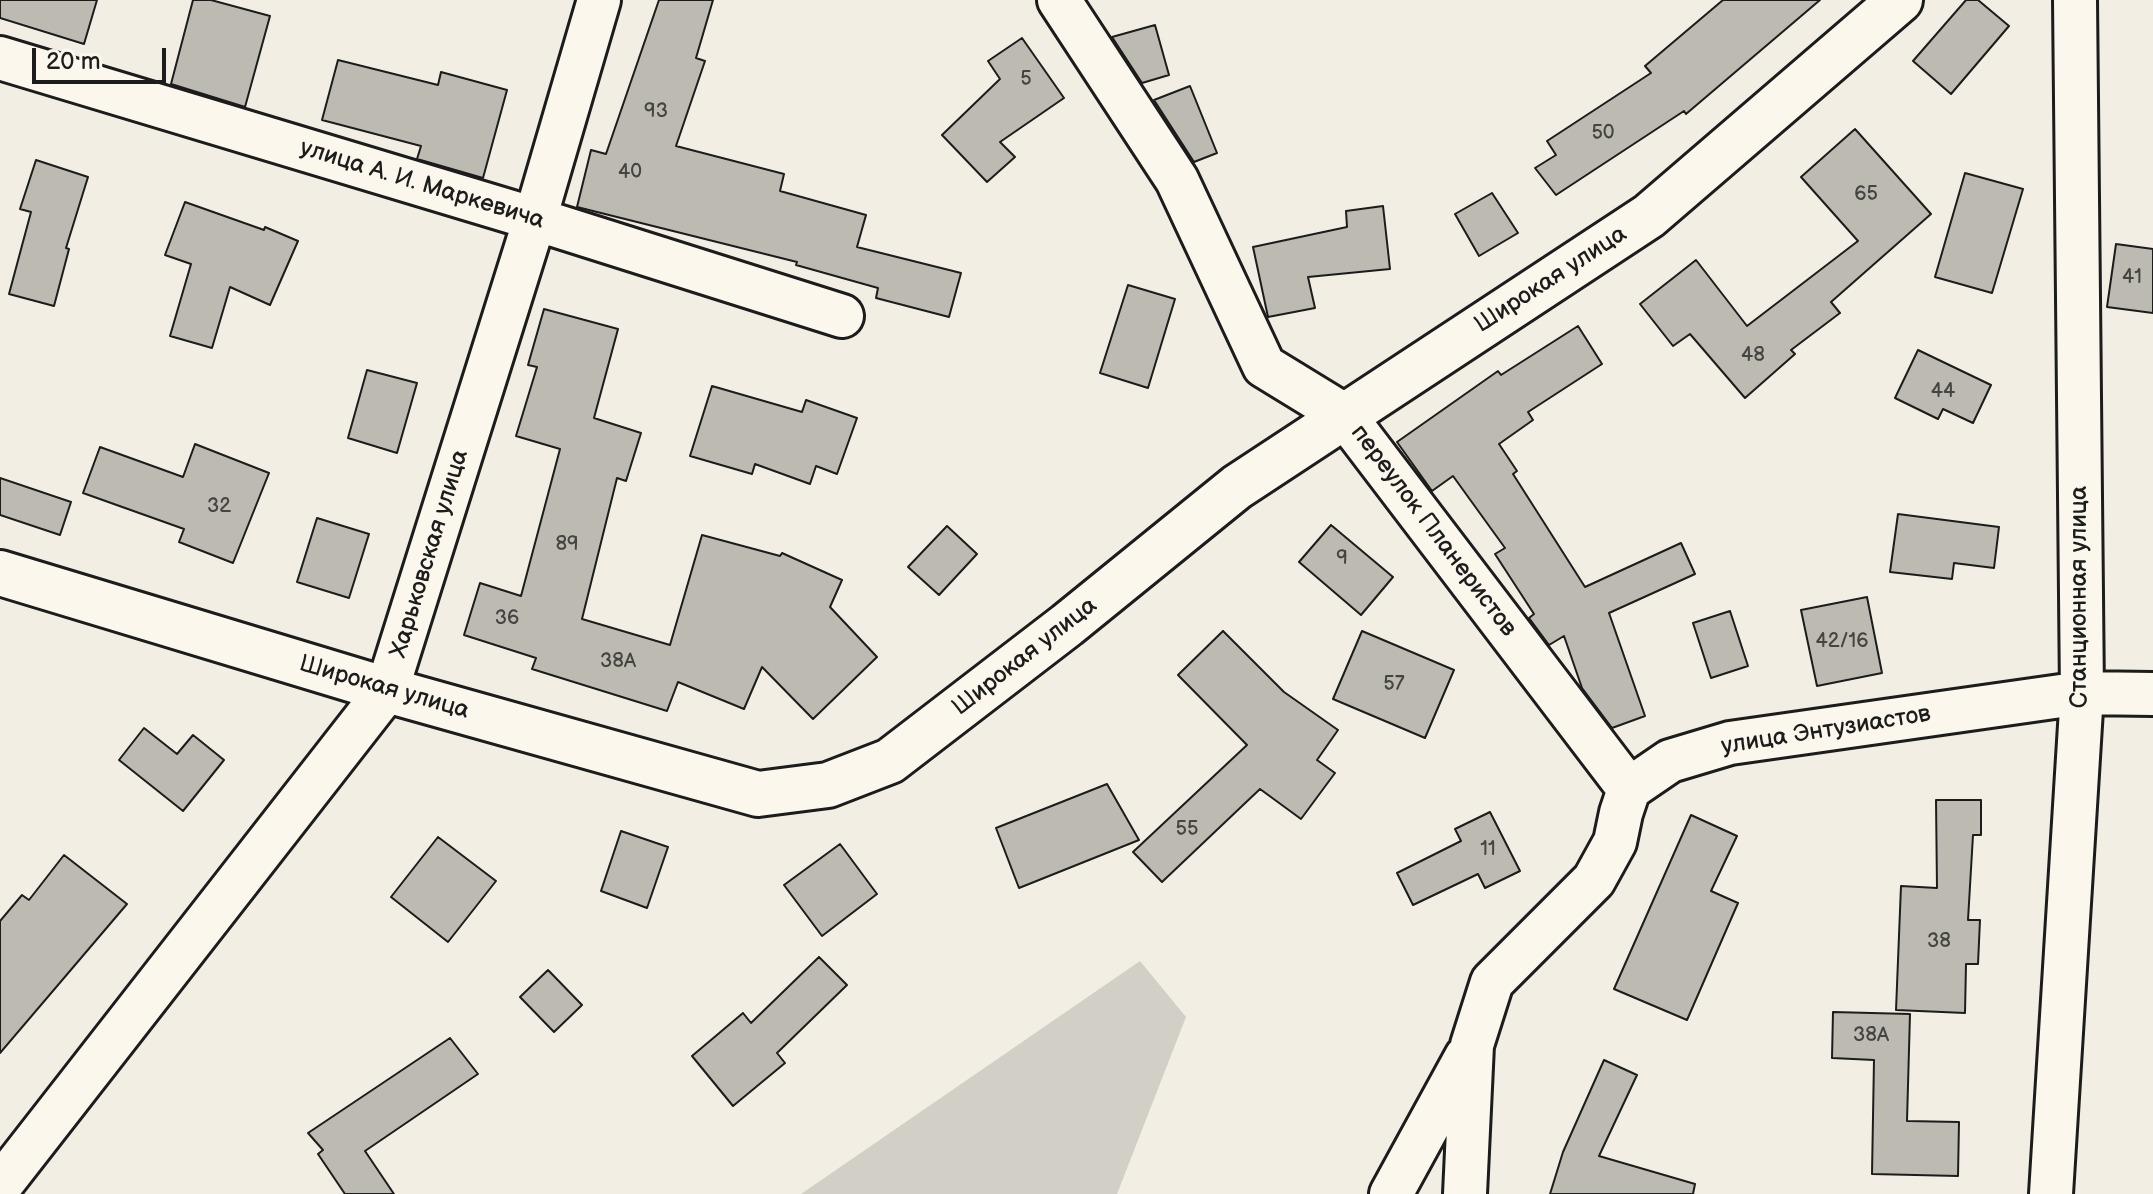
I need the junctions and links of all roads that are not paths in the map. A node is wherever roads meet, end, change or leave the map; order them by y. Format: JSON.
{"nodes":[{"id":1,"x":599,"y":0,"type":"edge"},
{"id":2,"x":1059,"y":0,"type":"edge"},
{"id":3,"x":1900,"y":0,"type":"edge"},
{"id":4,"x":2075,"y":0,"type":"edge"},
{"id":5,"x":0,"y":58,"type":"edge"},
{"id":6,"x":535,"y":219,"type":"junction"},
{"id":7,"x":842,"y":316,"type":"dead end"},
{"id":8,"x":1344,"y":415,"type":"junction"},
{"id":9,"x":0,"y":573,"type":"edge"},
{"id":10,"x":387,"y":690,"type":"junction"},
{"id":11,"x":2082,"y":693,"type":"junction"},
{"id":12,"x":2153,"y":694,"type":"edge"},
{"id":13,"x":1629,"y":789,"type":"junction"},
{"id":14,"x":1472,"y":1045,"type":"junction"},
{"id":15,"x":0,"y":1186,"type":"edge"},
{"id":16,"x":1391,"y":1194,"type":"edge"},
{"id":17,"x":1465,"y":1194,"type":"edge"},
{"id":18,"x":2051,"y":1194,"type":"edge"}],
"edges":[{"from":1,"to":6,"type":"street","name":"Харьковская улица"},
{"from":2,"to":8,"type":"street","name":"переулок Планеристов"},
{"from":3,"to":8,"type":"street","name":"Широкая улица"},
{"from":4,"to":11,"type":"street","name":"Станционная улица"},
{"from":5,"to":6,"type":"street","name":"улица А. И. Маркевича"},
{"from":6,"to":7,"type":"street","name":"улица А. И. Маркевича"},
{"from":6,"to":10,"type":"street","name":"Харьковская улица"},
{"from":8,"to":10,"type":"street","name":"Широкая улица"},
{"from":8,"to":13,"type":"street","name":"переулок Планеристов"},
{"from":9,"to":10,"type":"street","name":"Широкая улица"},
{"from":10,"to":15,"type":"street","name":"Харьковская улица"},
{"from":11,"to":12,"type":"street","name":"улица Энтузиастов"},
{"from":11,"to":13,"type":"street","name":"улица Энтузиастов"},
{"from":11,"to":18,"type":"street","name":"Станционная улица"},
{"from":13,"to":14,"type":"street"},
{"from":14,"to":16,"type":"street"},
{"from":14,"to":17,"type":"street"}]}
